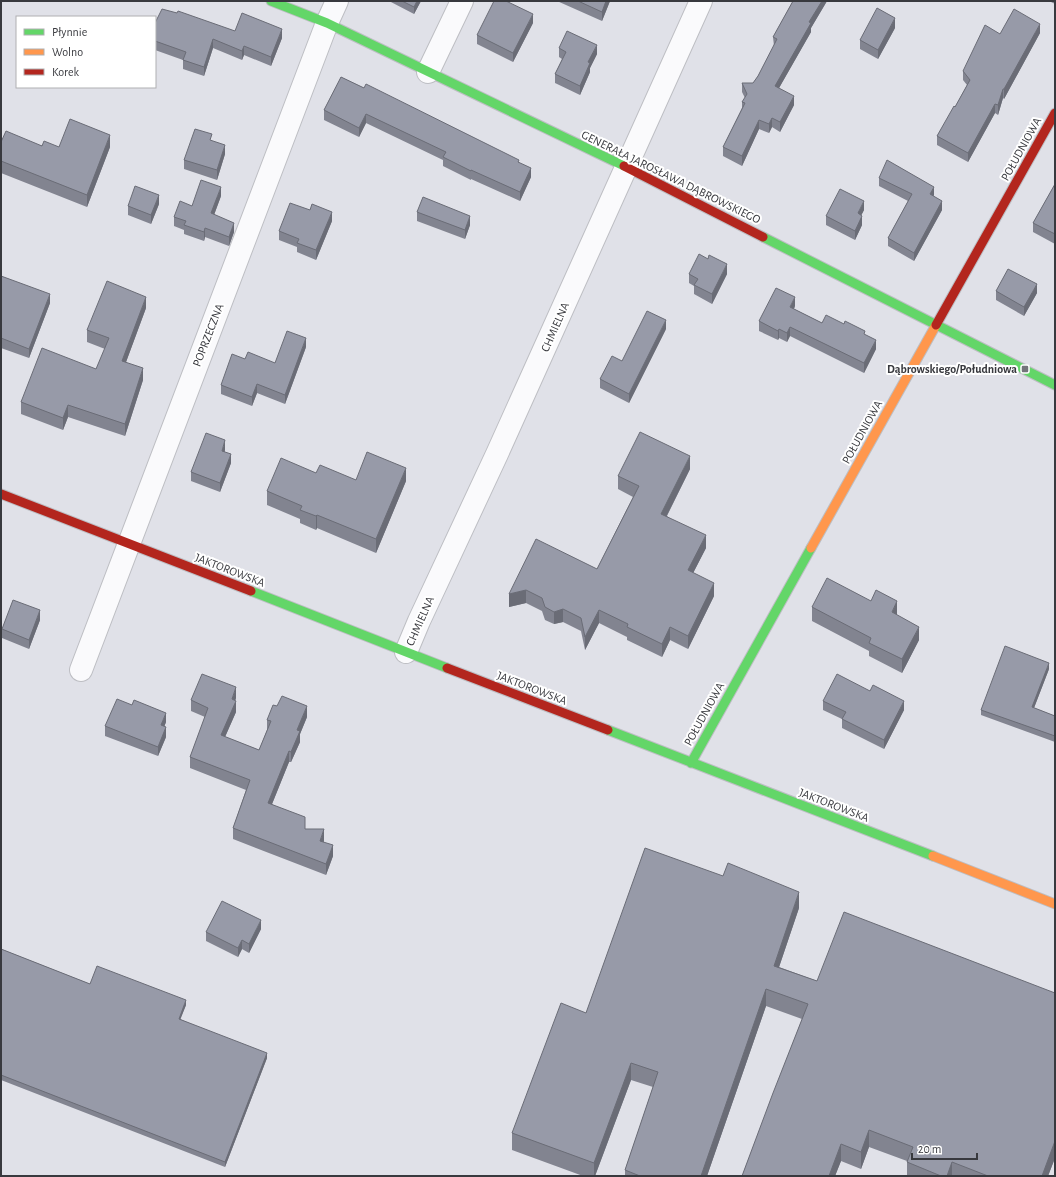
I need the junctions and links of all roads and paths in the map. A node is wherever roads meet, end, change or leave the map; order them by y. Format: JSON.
{"nodes":[{"id":1,"x":271,"y":1,"type":"edge"},
{"id":2,"x":337,"y":1,"type":"edge"},
{"id":3,"x":462,"y":1,"type":"edge"},
{"id":4,"x":701,"y":1,"type":"edge"},
{"id":5,"x":327,"y":22,"type":"junction"},
{"id":6,"x":428,"y":72,"type":"junction"},
{"id":7,"x":1055,"y":113,"type":"edge"},
{"id":8,"x":626,"y":167,"type":"junction"},
{"id":9,"x":936,"y":325,"type":"junction"},
{"id":10,"x":1055,"y":384,"type":"edge"},
{"id":11,"x":1,"y":494,"type":"edge"},
{"id":12,"x":130,"y":544,"type":"junction"},
{"id":13,"x":406,"y":652,"type":"junction"},
{"id":14,"x":81,"y":670,"type":"dead end"},
{"id":15,"x":691,"y":762,"type":"junction"},
{"id":16,"x":1055,"y":904,"type":"edge"}],
"edges":[{"from":1,"to":5,"type":"street","name":"GENERAŁA JAROSŁAWA DĄBROWSKIEGO"},
{"from":2,"to":5,"type":"street","name":"POPRZECZNA"},
{"from":3,"to":6,"type":"street"},
{"from":4,"to":8,"type":"street","name":"CHMIELNA"},
{"from":5,"to":6,"type":"street","name":"GENERAŁA JAROSŁAWA DĄBROWSKIEGO"},
{"from":5,"to":12,"type":"street","name":"POPRZECZNA"},
{"from":6,"to":8,"type":"street","name":"GENERAŁA JAROSŁAWA DĄBROWSKIEGO"},
{"from":7,"to":9,"type":"street","name":"POŁUDNIOWA"},
{"from":8,"to":9,"type":"street","name":"GENERAŁA JAROSŁAWA DĄBROWSKIEGO"},
{"from":8,"to":13,"type":"street","name":"CHMIELNA"},
{"from":9,"to":10,"type":"street","name":"GENERAŁA JAROSŁAWA DĄBROWSKIEGO"},
{"from":9,"to":15,"type":"street","name":"POŁUDNIOWA"},
{"from":11,"to":12,"type":"street","name":"JAKTOROWSKA"},
{"from":12,"to":13,"type":"street","name":"JAKTOROWSKA"},
{"from":12,"to":14,"type":"street","name":"POPRZECZNA"},
{"from":13,"to":15,"type":"street","name":"JAKTOROWSKA"},
{"from":15,"to":16,"type":"street","name":"JAKTOROWSKA"}]}
